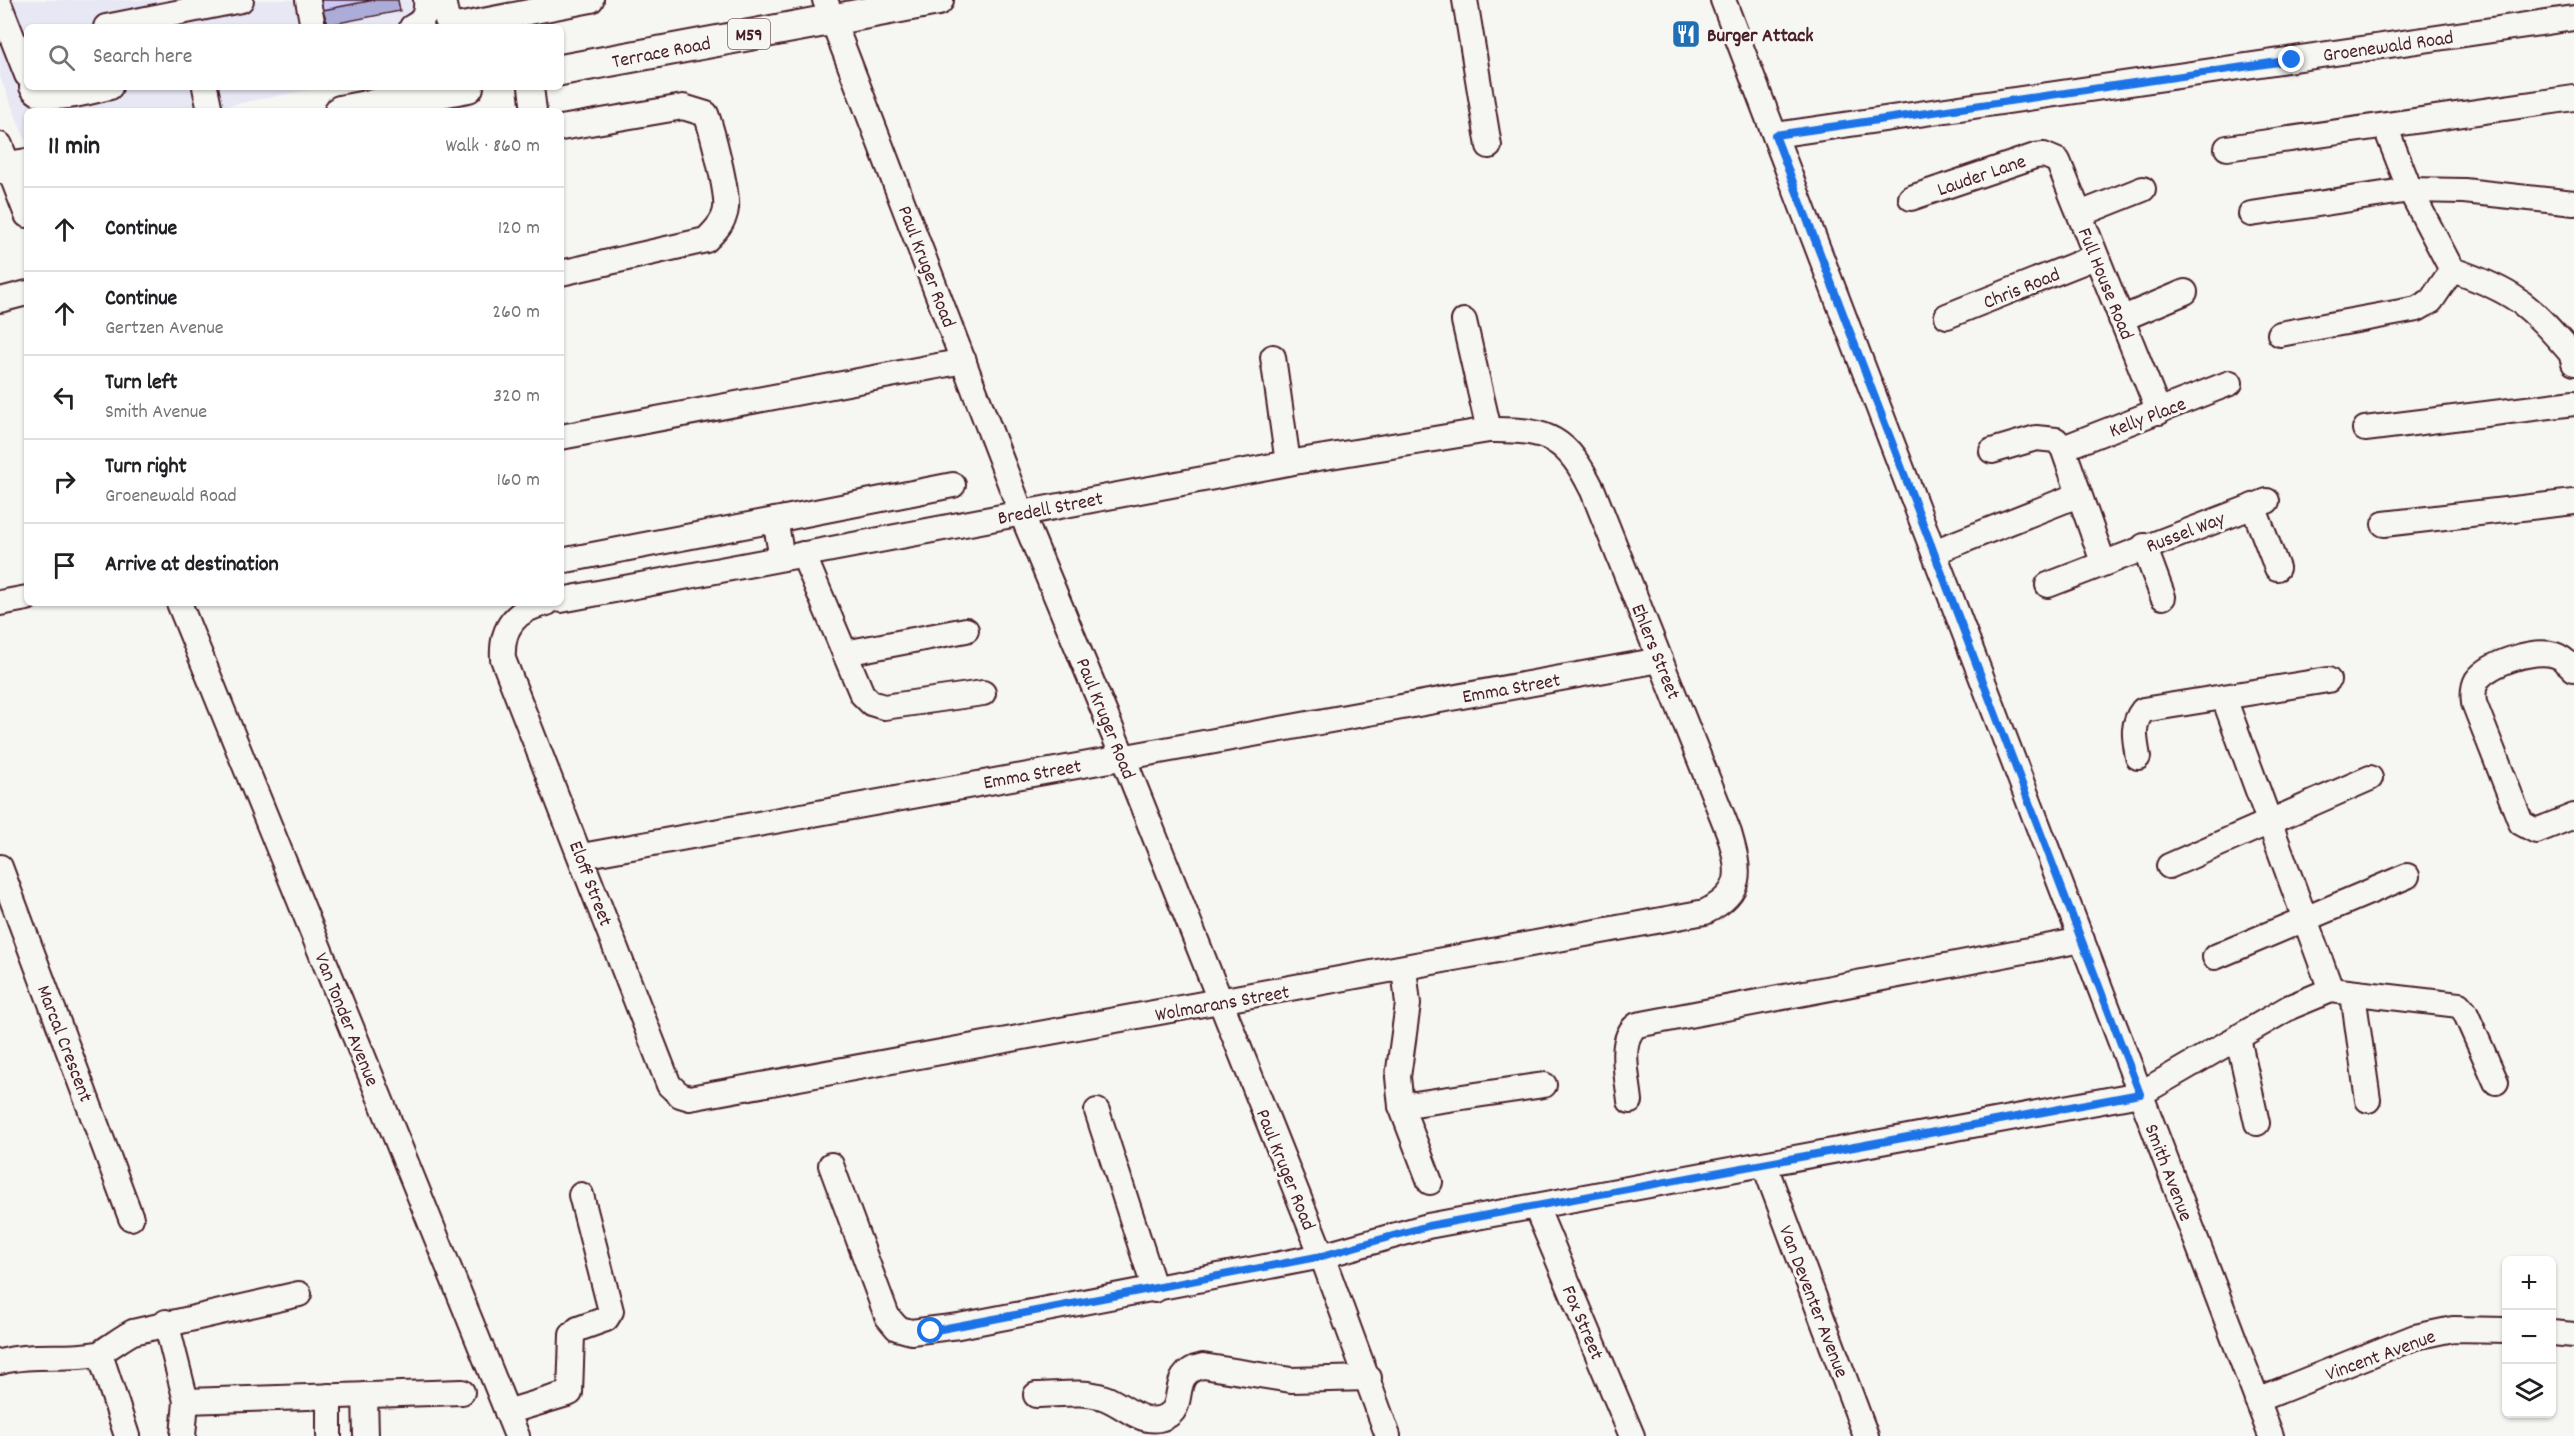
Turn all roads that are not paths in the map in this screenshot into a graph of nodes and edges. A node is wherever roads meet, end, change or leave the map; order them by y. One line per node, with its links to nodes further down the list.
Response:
1 (241, 0): 11 (street)
2 (308, 0): 14 (street)
3 (426, 0): 15 (street)
4 (443, 0): 16 (street)
5 (591, 0): 17 (street)
6 (938, 0): 10 (main road, Terrace Road / M59)
7 (1465, 0): 33 (street)
8 (1723, 0): 32 (street, Smith Avenue)
9 (0, 6): 18 (street)
10 (829, 9): 20 (main road, Terrace Road / M59); 56 (street, Paul Kruger Road)
11 (189, 12): 13 (street)
12 (2574, 18): 32 (street, Groenewald Road)
13 (123, 24)
14 (312, 24)
15 (419, 24)
16 (454, 24)
17 (467, 24)
18 (21, 44): 19 (street)
19 (24, 60)
20 (564, 69)
21 (35, 90): 22 (street)
22 (93, 90)
23 (206, 90): 27 (street)
24 (445, 90): 28 (main road)
25 (531, 90): 29 (street)
26 (2574, 98): 30 (street)
27 (209, 108)
28 (355, 108)
29 (534, 108)
30 (2385, 126): 34 (street); 38 (street)
31 (564, 127): 46 (street)
32 (1775, 135): 74 (street, Smith Avenue)
33 (1489, 146)
34 (2227, 148)
35 (2052, 158): 39 (street, Lauder Lane); 42 (street, Full House Road)
36 (9, 161): 41 (street)
37 (2143, 189): 42 (street)
38 (2410, 190): 40 (street); 43 (street); 45 (street)
39 (1911, 198)
40 (2574, 203)
41 (24, 206)
42 (2080, 214): 44 (street, Full House Road)
43 (2251, 214)
44 (2095, 257): 50 (street, Chris Road); 51 (street, Full House Road)
45 (2452, 270): 53 (street); 54 (street)
46 (564, 272)
47 (2185, 292): 51 (street)
48 (24, 294): 49 (street)
49 (0, 300)
50 (1947, 316)
51 (2121, 319): 59 (street, Full House Road)
52 (1464, 321): 61 (street)
53 (2280, 334)
54 (2573, 356)
55 (1273, 357): 66 (street)
56 (964, 361): 63 (street); 70 (street, Paul Kruger Road)
57 (2230, 383): 59 (street, Kelly Place)
58 (2574, 403): 60 (street)
59 (2159, 412): 64 (street, Kelly Place)
60 (2365, 429)
61 (1489, 430): 62 (street, Bredell Street); 66 (street, Bredell Street)
62 (1540, 435): 90 (street, Ehlers Street)
63 (564, 436)
64 (2063, 448): 65 (street); 68 (street)
65 (1992, 451)
66 (1288, 463): 70 (street, Bredell Street)
67 (953, 485): 71 (street)
68 (2078, 495): 74 (street); 78 (street)
69 (2574, 502): 72 (street)
70 (1021, 512): 76 (street, Bredell Street); 95 (street, Paul Kruger Road)
71 (775, 520): 75 (street); 76 (street)
72 (2384, 524)
73 (2144, 546): 78 (street, Russel Way); 79 (street, Russel Way); 82 (street)
74 (1934, 552): 106 (street, Smith Avenue)
75 (596, 554): 77 (street); 81 (street)
76 (793, 556): 81 (street, Bredell Street); 89 (street)
77 (564, 560)
78 (2103, 562): 80 (street, Russel Way)
79 (2277, 568)
80 (2048, 585)
81 (607, 591): 84 (street, Bredell Street)
82 (2163, 597)
83 (24, 599): 85 (street)
84 (564, 599)
85 (0, 603)
86 (180, 606): 143 (street, Van Tonder Avenue)
87 (537, 606): 100 (street, Eloff Street)
88 (966, 630): 89 (street)
89 (845, 653): 93 (street)
90 (1660, 660): 95 (street, Emma Street); 104 (street, Ehlers Street)
91 (2574, 669): 98 (street)
92 (2328, 680): 94 (street)
93 (983, 693)
94 (2224, 698): 96 (street); 99 (street)
95 (1123, 757): 100 (street, Emma Street); 110 (street, Paul Kruger Road)
96 (2138, 757)
97 (2370, 778): 99 (street)
98 (2574, 816)
99 (2270, 824): 101 (street); 105 (street)
100 (582, 856): 115 (street, Eloff Street)
101 (2169, 866)
102 (0, 867): 126 (street, Marcal Crescent)
103 (2407, 876): 105 (street)
104 (1735, 890): 108 (street, Wolmarans Street)
105 (2307, 919): 107 (street); 109 (street)
106 (2082, 940): 114 (street, Smith Avenue); 117 (street)
107 (2215, 957)
108 (1404, 968): 110 (street, Wolmarans Street); 118 (street)
109 (2342, 992): 111 (street); 112 (street); 116 (street)
110 (1219, 1002): 115 (street, Wolmarans Street); 127 (street, Paul Kruger Road)
111 (2238, 1038): 114 (street); 120 (street)
112 (2496, 1082)
113 (1544, 1085): 118 (street)
114 (2140, 1094): 122 (street); 141 (street, Smith Avenue)
115 (701, 1096)
116 (2368, 1100)
117 (1630, 1101)
118 (1401, 1106): 123 (street)
119 (1097, 1111): 128 (street)
120 (2257, 1123)
121 (831, 1165): 128 (street)
122 (1765, 1166): 125 (street); 151 (street, Van Deventer Avenue)
123 (1430, 1182)
124 (580, 1195): 143 (street)
125 (1536, 1207): 127 (street); 150 (street, Fox Street)
126 (131, 1218)
127 (1322, 1256): 128 (street); 136 (street, Paul Kruger Road)
128 (1155, 1290)
129 (299, 1294): 130 (street)
130 (166, 1322): 134 (street); 142 (street)
131 (2502, 1330): 141 (street, Vincent Avenue)
132 (2556, 1333): 133 (street)
133 (2574, 1335)
134 (100, 1354): 135 (street); 144 (street)
135 (0, 1362)
136 (1369, 1378): 139 (street); 149 (street, Paul Kruger Road)
137 (462, 1392): 138 (street)
138 (365, 1395): 140 (street); 147 (street)
139 (1036, 1395)
140 (329, 1396): 142 (street); 146 (street)
141 (2257, 1400): 152 (street, Smith Avenue)
142 (186, 1401): 145 (street)
143 (507, 1412): 148 (street, Van Tonder Avenue)
144 (127, 1436)
145 (183, 1436)
146 (329, 1436)
147 (366, 1436)
148 (517, 1436)
149 (1388, 1436)
150 (1632, 1436)
151 (1866, 1436)
152 (2271, 1436)

